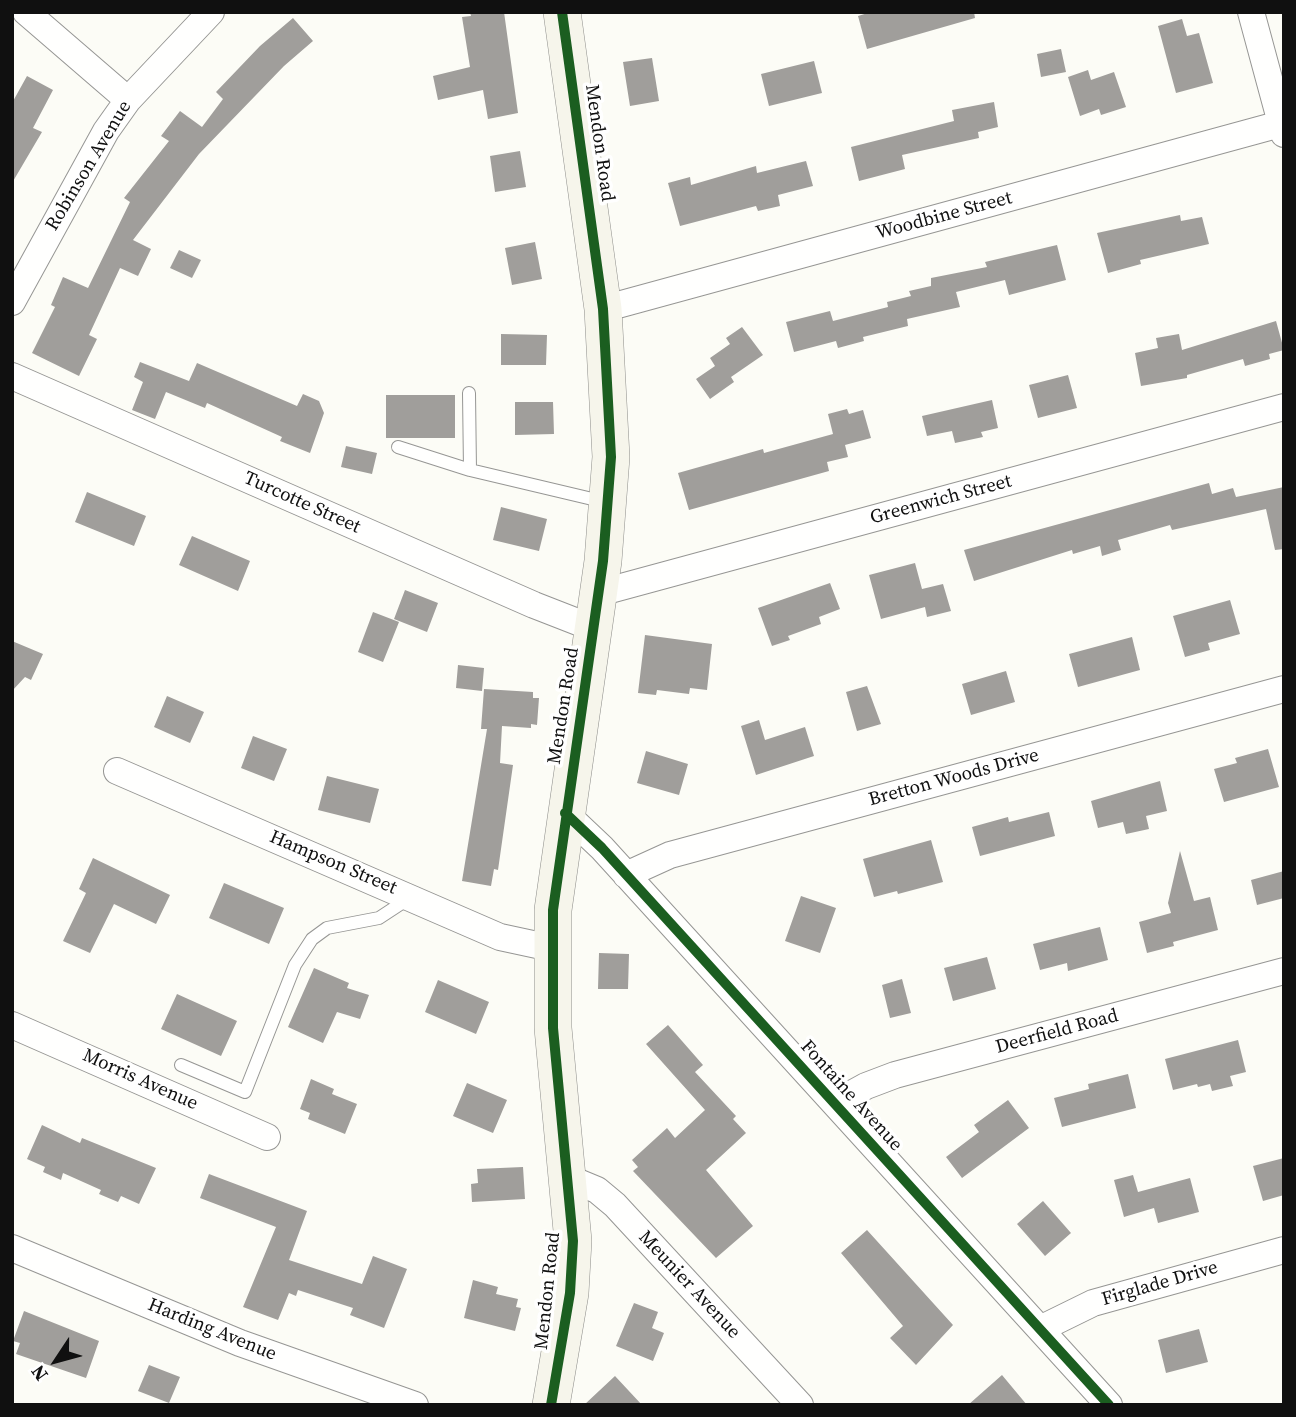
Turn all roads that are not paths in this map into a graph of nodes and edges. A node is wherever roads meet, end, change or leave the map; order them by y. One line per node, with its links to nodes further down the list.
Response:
1 (26, 12): 5 (street)
2 (211, 12): 5 (street, Robinson Avenue)
3 (562, 12): 8 (street, Mendon Road)
4 (1251, 12): 6 (street)
5 (128, 100): 7 (street, Robinson Avenue)
6 (1283, 127): 8 (street, Woodbine Street)
7 (12, 302)
8 (603, 309): 14 (street, Mendon Road)
9 (12, 376): 15 (street, Turcotte Street)
10 (469, 393): 13 (lane)
11 (1284, 407): 15 (street, Greenwich Street)
12 (398, 447): 13 (lane)
13 (470, 470): 14 (lane)
14 (609, 503): 15 (street, Mendon Road)
15 (596, 611): 18 (street, Mendon Road)
16 (1284, 689): 19 (street, Bretton Woods Drive)
17 (117, 771): 20 (street, Hampson Street)
18 (565, 813): 19 (street, Fontaine Avenue); 21 (street, Mendon Road)
19 (626, 875): 25 (street, Fontaine Avenue)
20 (412, 896): 21 (street, Hampson Street); 24 (lane)
21 (551, 948): 27 (street, Mendon Road)
22 (1284, 971): 25 (street, Deerfield Road)
23 (12, 1025): 26 (street, Morris Avenue)
24 (181, 1065)
25 (835, 1103): 30 (street, Fontaine Avenue)
26 (267, 1137)
27 (568, 1178): 32 (street, Mendon Road); 33 (street, Meunier Avenue)
28 (12, 1248): 31 (street, Harding Avenue)
29 (1284, 1250): 30 (street, Firglade Drive)
30 (1040, 1329): 34 (street, Fontaine Avenue)
31 (415, 1405)
32 (551, 1405)
33 (800, 1405)
34 (1109, 1405)

